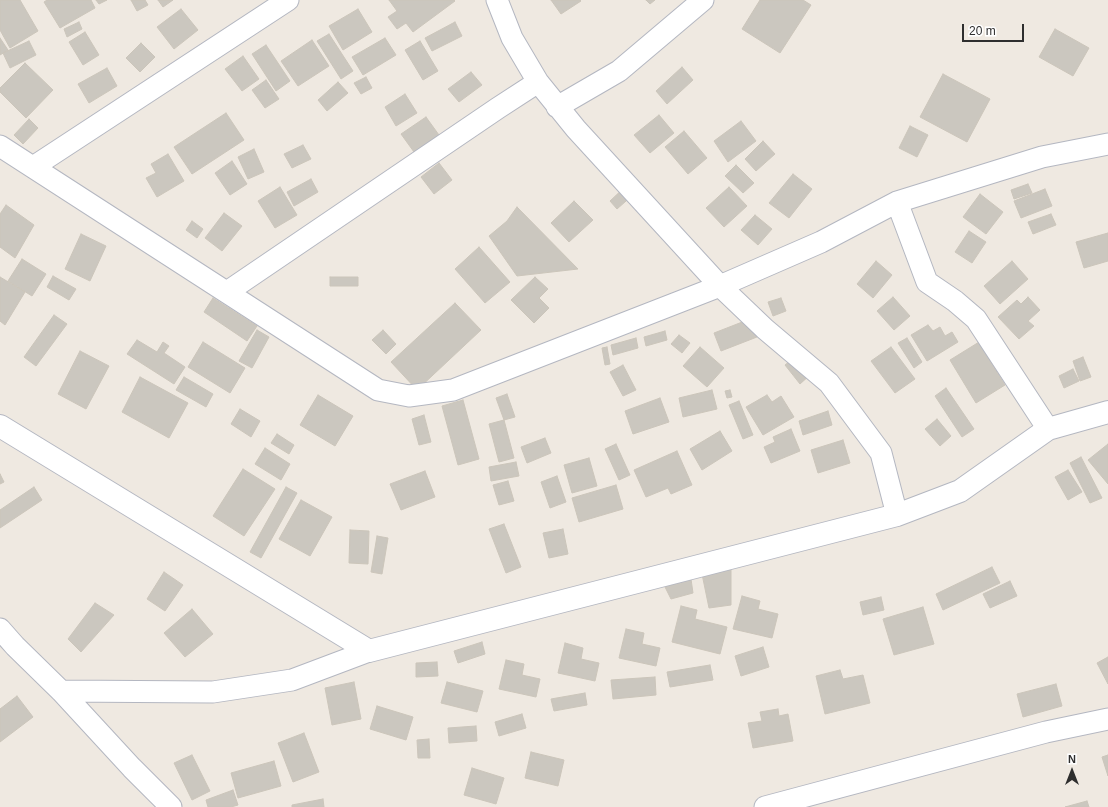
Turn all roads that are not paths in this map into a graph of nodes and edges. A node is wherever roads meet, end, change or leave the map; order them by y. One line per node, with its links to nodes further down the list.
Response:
1 (288, 0): 8 (street)
2 (497, 0): 4 (street)
3 (703, 0): 5 (street)
4 (538, 82): 5 (street); 11 (street)
5 (557, 107): 10 (street)
6 (1108, 144): 9 (street)
7 (0, 146): 8 (street)
8 (33, 167): 11 (street)
9 (897, 202): 10 (street); 14 (street)
10 (720, 286): 11 (street); 15 (street)
11 (227, 292)
12 (1108, 412): 14 (street)
13 (0, 426): 17 (street)
14 (1048, 428): 15 (street)
15 (897, 515): 17 (street)
16 (0, 629): 18 (street)
17 (369, 651): 18 (street)
18 (61, 691): 20 (street)
19 (1108, 719): 21 (street)
20 (162, 804)
21 (765, 807)

